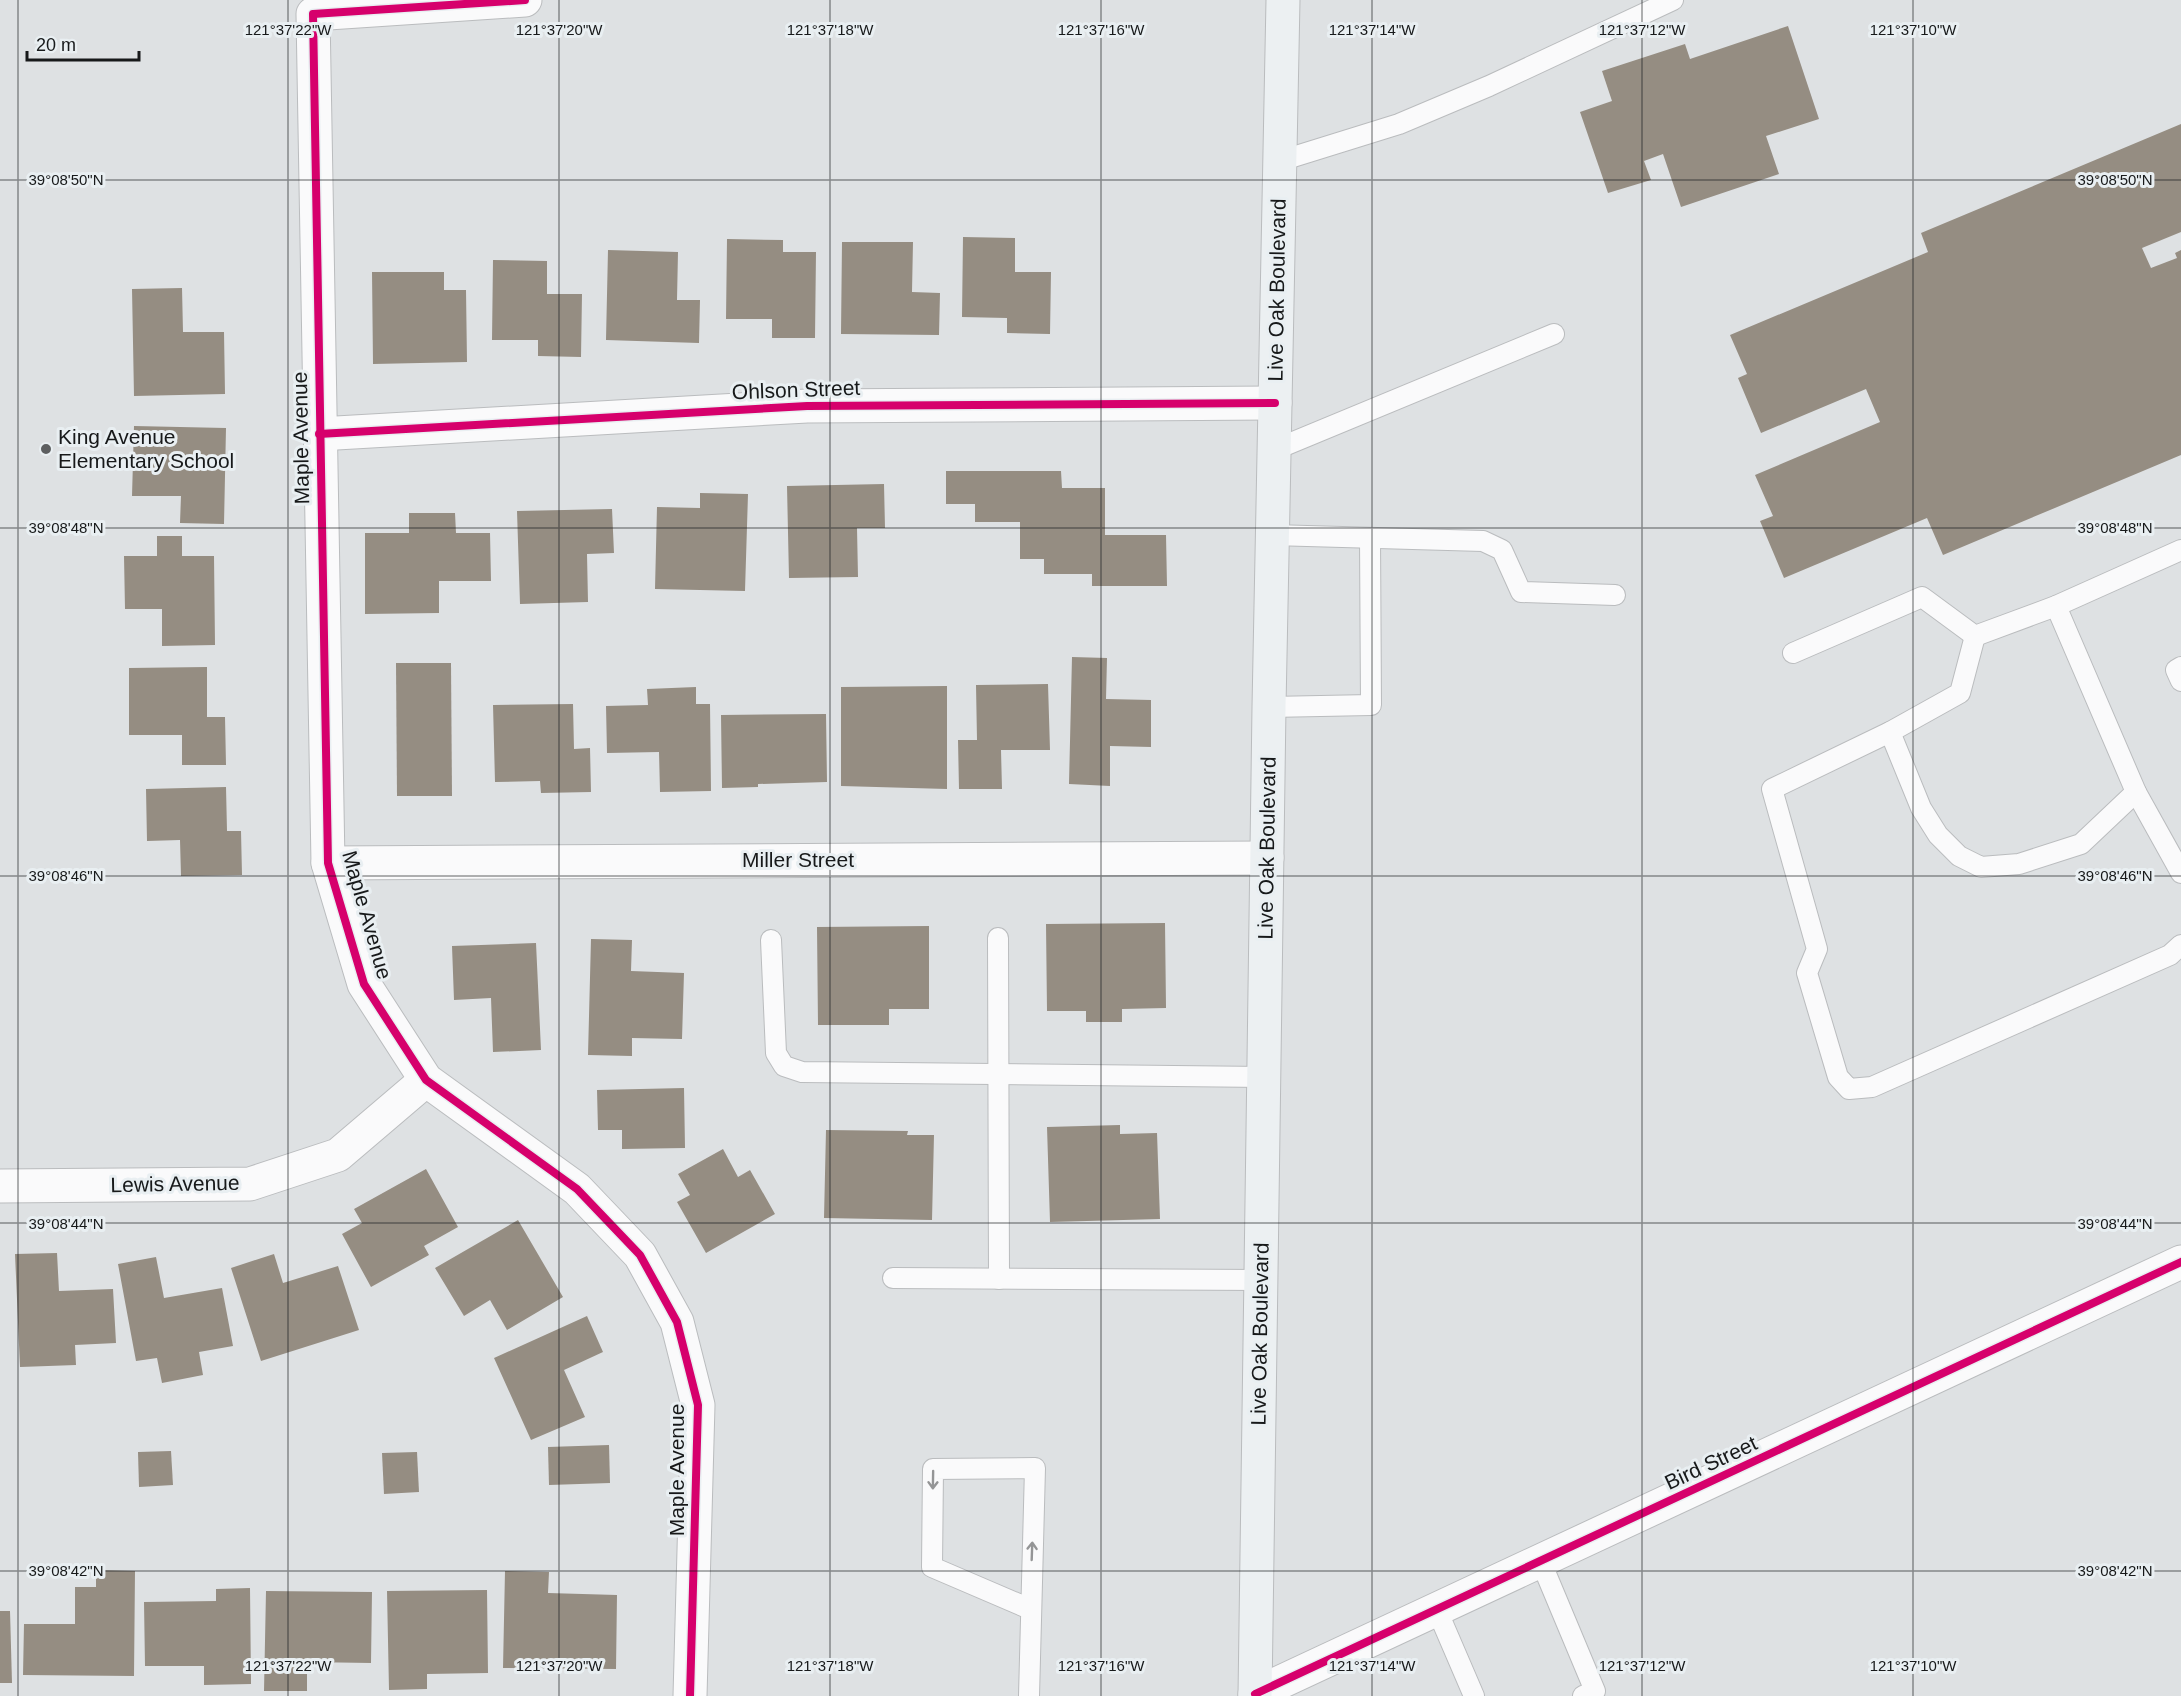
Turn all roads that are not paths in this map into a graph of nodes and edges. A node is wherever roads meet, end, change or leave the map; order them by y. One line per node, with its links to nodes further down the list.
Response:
1 (525, 0): 7 (street, Maple Avenue)
2 (1283, 0): 4 (main road, Live Oak Boulevard)
3 (1672, 0): 4 (lane)
4 (1280, 161): 6 (main road, Live Oak Boulevard)
5 (1554, 334): 8 (lane)
6 (1275, 403): 7 (street, Ohlson Street); 8 (main road, Live Oak Boulevard)
7 (319, 434): 22 (street, Maple Avenue)
8 (1274, 450): 9 (main road, Live Oak Boulevard)
9 (1272, 535): 10 (lane); 18 (main road, Live Oak Boulevard)
10 (1370, 538): 12 (lane); 18 (lane)
11 (2181, 550): 13 (lane)
12 (1615, 595)
13 (2056, 606): 14 (lane); 20 (lane)
14 (1975, 636): 15 (lane); 19 (lane)
15 (1793, 653)
16 (2181, 668): 17 (lane)
17 (2181, 681)
18 (1269, 707): 21 (main road, Live Oak Boulevard)
19 (1890, 732): 20 (lane); 26 (lane)
20 (2136, 792): 23 (lane)
21 (1267, 858): 22 (street, Miller Street); 28 (main road, Live Oak Boulevard)
22 (328, 863): 29 (street, Maple Avenue)
23 (2181, 873)
24 (998, 938): 27 (lane)
25 (771, 940): 27 (lane)
26 (2181, 945)
27 (999, 1074): 28 (lane); 33 (lane)
28 (1264, 1077): 34 (main road, Live Oak Boulevard)
29 (426, 1080): 30 (street, Lewis Avenue); 39 (street, Maple Avenue)
30 (0, 1186)
31 (2181, 1262): 35 (street, Bird Street)
32 (893, 1278): 33 (lane)
33 (999, 1279): 34 (lane)
34 (1261, 1280): 38 (main road, Live Oak Boulevard)
35 (1541, 1562): 37 (street, Bird Street); 42 (lane)
36 (1030, 1609): 36 (lane, one-way to 36); 40 (lane)
37 (1437, 1610): 38 (street, Bird Street); 41 (lane)
38 (1255, 1695)
39 (690, 1696)
40 (1029, 1696)
41 (1474, 1696)
42 (1583, 1696)

